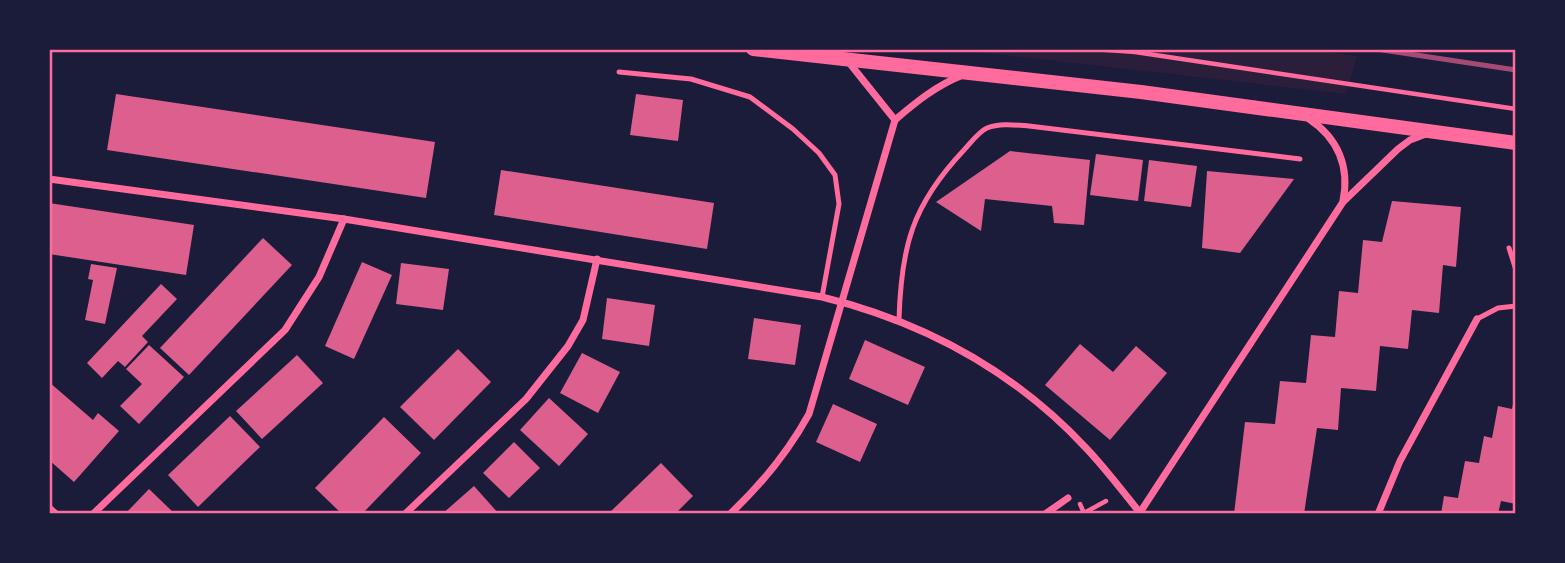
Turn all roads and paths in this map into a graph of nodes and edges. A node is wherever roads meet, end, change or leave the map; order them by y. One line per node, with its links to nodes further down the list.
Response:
1 (753, 49): 3 (main road)
2 (1093, 49): 6 (path)
3 (846, 60): 5 (main road); 8 (street)
4 (620, 72): 18 (lane)
5 (969, 73): 7 (main road); 8 (street)
6 (1516, 109)
7 (1296, 111): 9 (main road); 13 (street)
8 (895, 120): 19 (street)
9 (1437, 131): 10 (main road); 13 (street)
10 (1516, 143)
11 (1300, 159): 22 (lane)
12 (49, 179): 14 (street)
13 (1343, 202): 31 (street)
14 (344, 219): 16 (street); 27 (street)
15 (1509, 248): 17 (lane)
16 (597, 259): 18 (street); 28 (street)
17 (1516, 270)
18 (822, 297): 19 (street)
19 (842, 302): 22 (street); 29 (street)
20 (1516, 306): 21 (lane)
21 (1477, 319): 32 (street)
22 (899, 320): 31 (street)
23 (1068, 498): 24 (path); 30 (street)
24 (1106, 501)
25 (49, 508): 26 (street)
26 (56, 514)
27 (93, 514)
28 (405, 514)
29 (730, 514)
30 (1045, 514)
31 (1140, 514)
32 (1378, 514)

